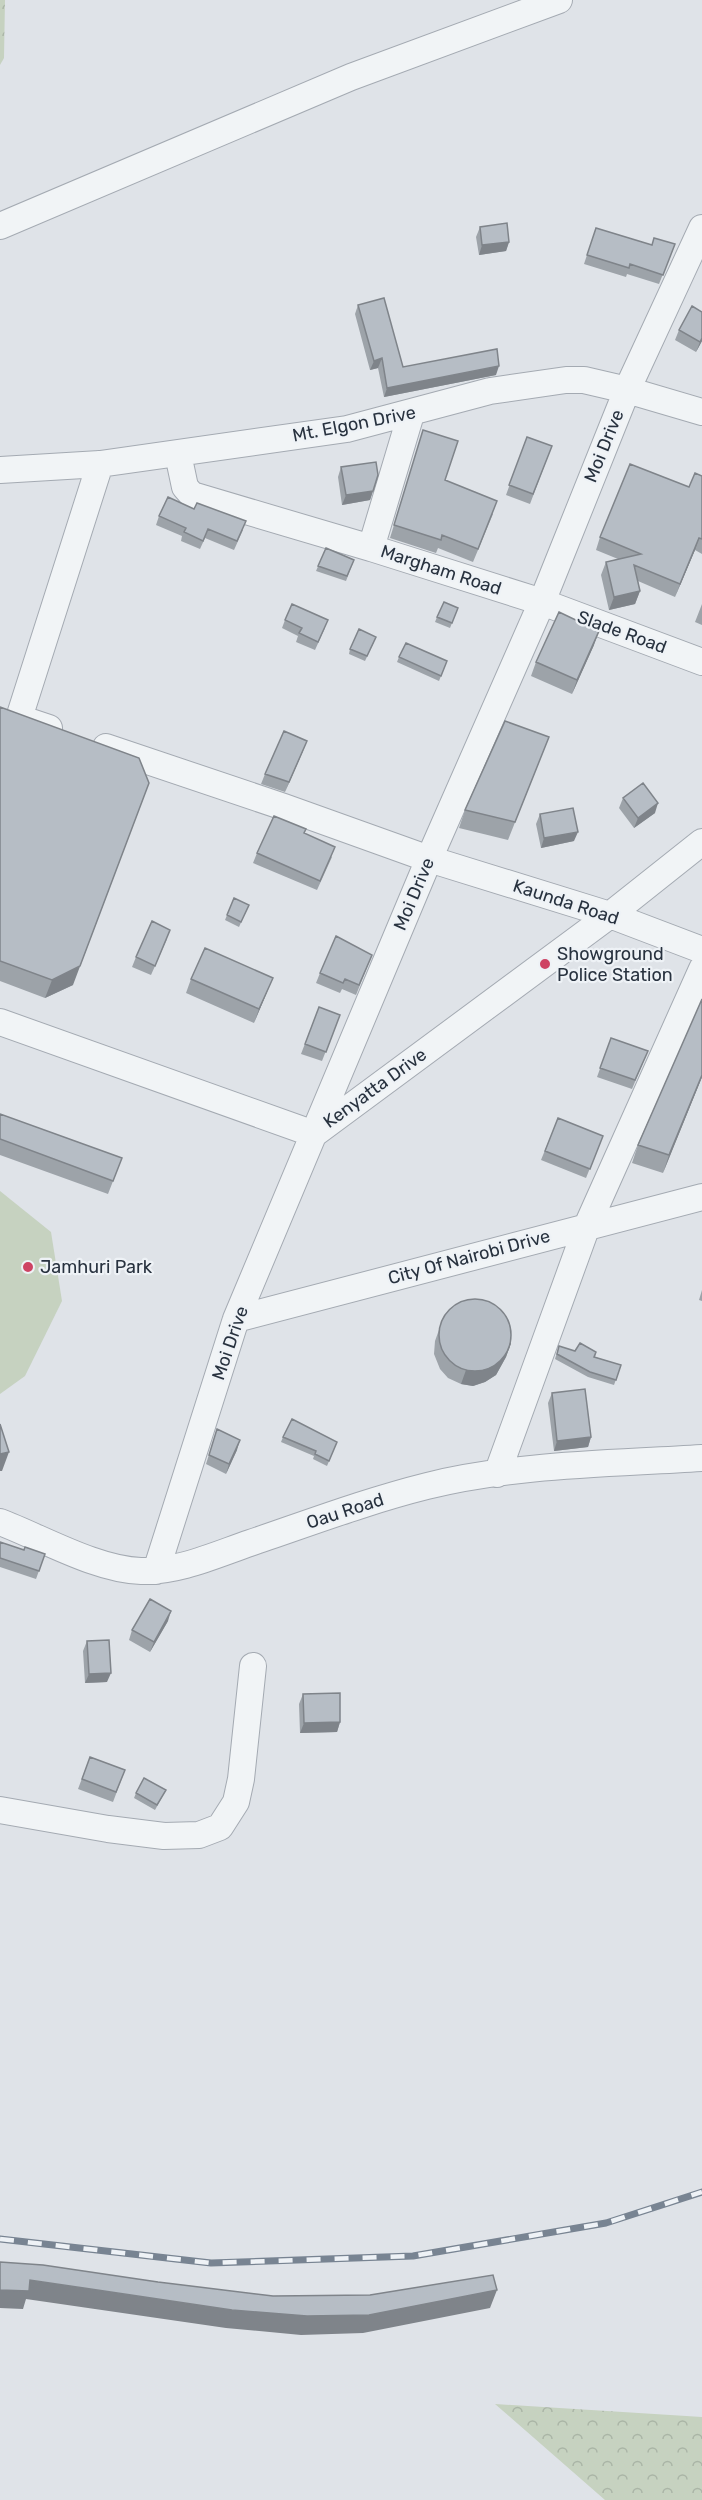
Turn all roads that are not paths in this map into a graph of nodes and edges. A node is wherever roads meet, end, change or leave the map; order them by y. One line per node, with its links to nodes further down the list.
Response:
1 (558, 0): 2 (street)
2 (0, 226)
3 (702, 228): 4 (street, Moi Drive)
4 (627, 390): 5 (street, Mt. Elgon Drive); 6 (street, Mt. Elgon Drive); 11 (street, Moi Drive)
5 (702, 412)
6 (411, 414): 7 (street, Mt. Elgon Drive); 10 (street, Margham Road)
7 (178, 454): 8 (street, Mt. Elgon Drive); 10 (street)
8 (100, 464): 9 (street, Mt. Elgon Drive); 14 (street, Kaunda Road)
9 (0, 470)
10 (371, 548): 11 (street, Margham Road)
11 (542, 602): 12 (street, Slade Road); 14 (street, Moi Drive)
12 (702, 662)
13 (702, 842): 15 (street, Kenyatta Drive)
14 (429, 859): 15 (street, Kaunda Road); 19 (street, Moi Drive)
15 (610, 915): 16 (street, Kaunda Road); 19 (street, Kenyatta Drive)
16 (702, 950)
17 (702, 969): 21 (street)
18 (0, 1022): 19 (street, Kenyatta Drive)
19 (314, 1134): 22 (street, Moi Drive)
20 (702, 1197): 21 (street, City Of Nairobi Drive)
21 (587, 1226): 22 (street, City Of Nairobi Drive); 24 (street)
22 (236, 1319): 26 (street, Moi Drive)
23 (700, 1454): 24 (street, Oau Road)
24 (497, 1474): 26 (street, Oau Road)
25 (0, 1522): 26 (street, Oau Road)
26 (156, 1571)
27 (253, 1666): 28 (street)
28 (0, 1810)

